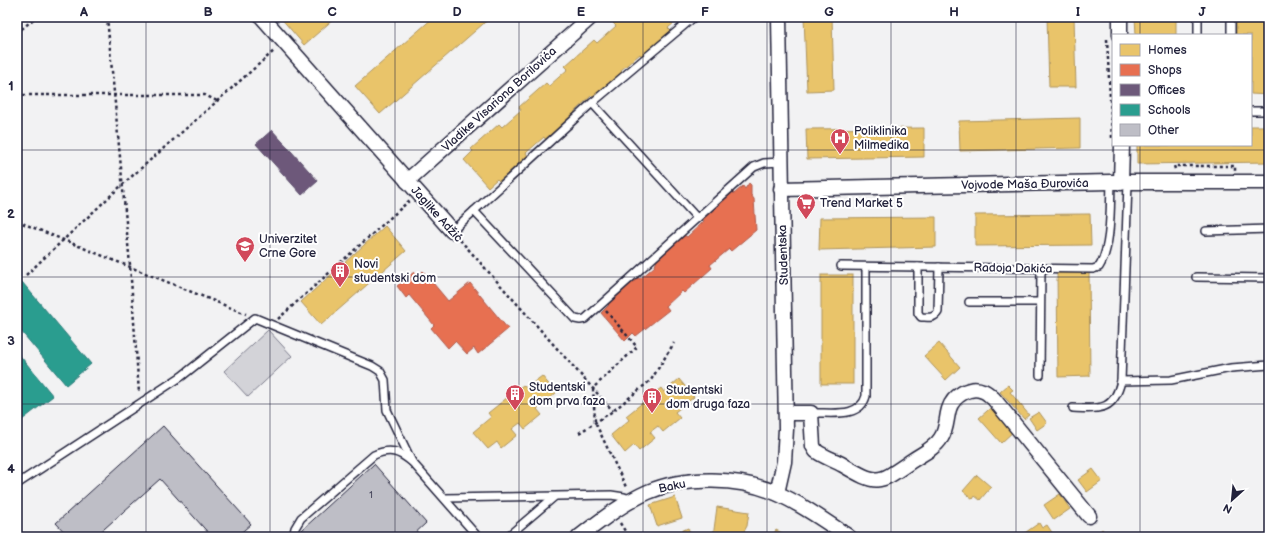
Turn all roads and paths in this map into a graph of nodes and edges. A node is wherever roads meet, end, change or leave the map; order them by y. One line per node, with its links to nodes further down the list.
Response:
1 (36, 17): 10 (path)
2 (107, 17): 16 (path)
3 (262, 17): 14 (street, Jaglike Adžić)
4 (591, 17): 27 (street, Vladike Visariona Borilovića)
5 (694, 17): 18 (lane)
6 (779, 17): 22 (street, Studentska)
7 (1120, 17): 11 (street)
8 (1198, 17): 12 (lane)
9 (1231, 17): 13 (lane)
10 (17, 33)
11 (1114, 34)
12 (1198, 34)
13 (1231, 34)
14 (284, 42): 17 (path); 27 (street, Jaglike Adžić)
15 (17, 96): 16 (path)
16 (115, 96): 17 (path); 30 (path)
17 (217, 101): 30 (path)
18 (592, 103): 33 (lane); 34 (lane)
19 (1252, 111): 20 (lane)
20 (1269, 111)
21 (1117, 146): 29 (street, Radoja Dakića)
22 (781, 162): 31 (street, Studentska); 34 (lane)
23 (1200, 164): 24 (path); 25 (path); 26 (path)
24 (1174, 166)
25 (1235, 166)
26 (1200, 172)
27 (407, 181): 32 (street, Jaglike Adžić)
28 (1269, 182): 29 (street, Vojvode Maša Đurovića)
29 (1120, 183): 31 (street, Vojvode Maša Đurovića); 45 (lane, Radoja Dakića); 57 (lane)
30 (122, 185): 39 (path); 40 (path)
31 (781, 189): 62 (street, Studentska)
32 (417, 193): 37 (street, Jaglike Adžić); 53 (path)
33 (474, 210): 37 (lane); 51 (lane)
34 (697, 218): 51 (lane)
35 (17, 220): 39 (path)
36 (1269, 229): 38 (lane)
37 (452, 231): 58 (path, Jaglike Adžić)
38 (1206, 231)
39 (64, 239): 40 (path); 46 (path)
40 (130, 265): 52 (path); 59 (path)
41 (841, 266): 42 (lane, Radoja Dakića)
42 (866, 267): 43 (lane, Radoja Dakića); 63 (lane)
43 (918, 267): 44 (lane, Radoja Dakića); 44 (lane)
44 (939, 267): 45 (lane, Radoja Dakića)
45 (1041, 268): 50 (lane)
46 (26, 275)
47 (1196, 277): 48 (lane)
48 (1269, 278)
49 (969, 302): 50 (lane)
50 (1040, 302): 56 (lane)
51 (601, 305): 58 (path)
52 (255, 318): 53 (lane); 59 (lane)
53 (272, 324): 66 (lane)
54 (674, 343): 61 (path)
55 (1269, 365): 57 (lane)
56 (1040, 375)
57 (1121, 381): 60 (lane)
58 (593, 388): 61 (path, Jaglike Adžić); 64 (path)
59 (140, 403): 67 (lane)
60 (1073, 408)
61 (613, 411): 64 (path)
62 (786, 413): 63 (street); 69 (street, Studentska)
63 (811, 413): 73 (street)
64 (595, 422): 65 (path); 68 (path)
65 (579, 432)
66 (412, 462): 71 (lane); 76 (lane)
67 (17, 484)
68 (626, 487)
69 (777, 493): 72 (street, Baku); 80 (street, Baku)
70 (554, 497): 71 (lane); 72 (lane); 78 (lane)
71 (445, 498): 77 (lane)
72 (632, 500): 79 (street, Baku)
73 (1089, 516)
74 (618, 520): 75 (path)
75 (625, 531)
76 (294, 537)
77 (478, 537)
78 (507, 537)
79 (579, 537)
80 (850, 537)

